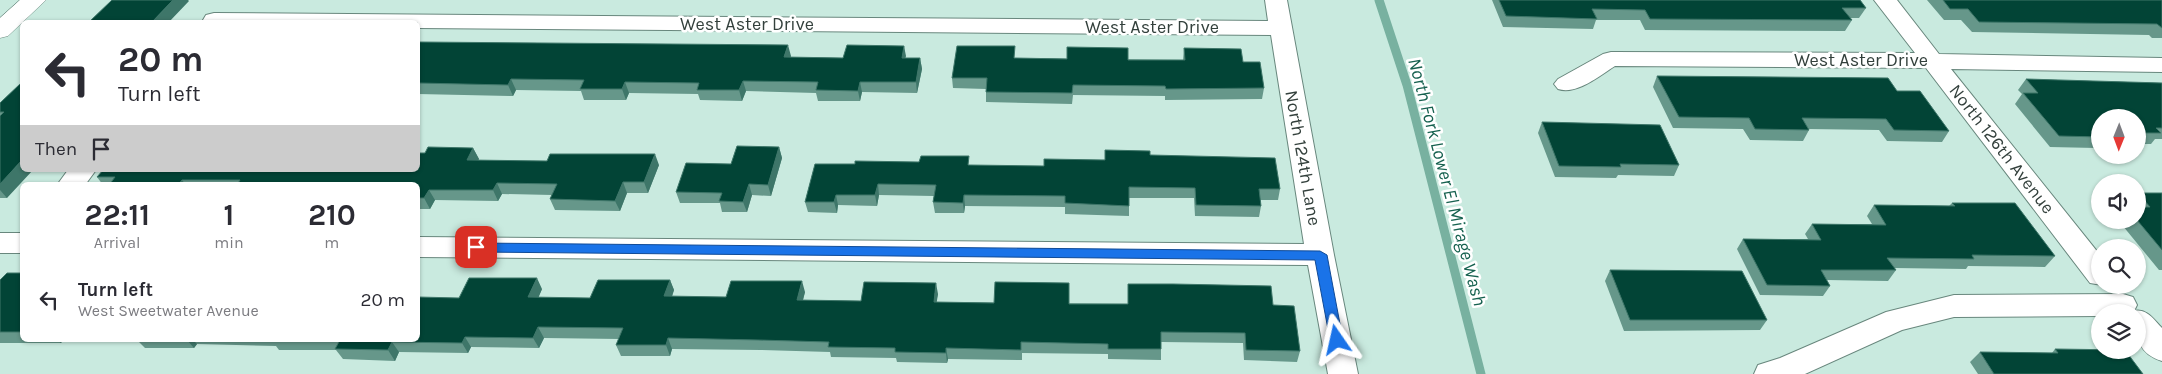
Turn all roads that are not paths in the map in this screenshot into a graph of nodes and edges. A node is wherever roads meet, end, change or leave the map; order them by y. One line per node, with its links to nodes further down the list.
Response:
1 (34, 0): 8 (main road)
2 (231, 0): 5 (street)
3 (1276, 0): 7 (street, North 124th Lane)
4 (1885, 0): 9 (street, North 126th Avenue)
5 (214, 20)
6 (420, 22): 7 (street, West Aster Drive)
7 (1280, 28): 15 (street, North 124th Lane)
8 (0, 31)
9 (1933, 60): 10 (street, West Aster Drive); 11 (street, West Aster Drive); 16 (street, North 126th Avenue)
10 (2162, 65)
11 (1566, 84)
12 (81, 172): 13 (street)
13 (73, 182)
14 (420, 247): 15 (street)
15 (1320, 255): 20 (street, North 124th Lane)
16 (2091, 263)
17 (2091, 306): 21 (street)
18 (2146, 330): 19 (street)
19 (2162, 349)
20 (1343, 374)
21 (1769, 374)

